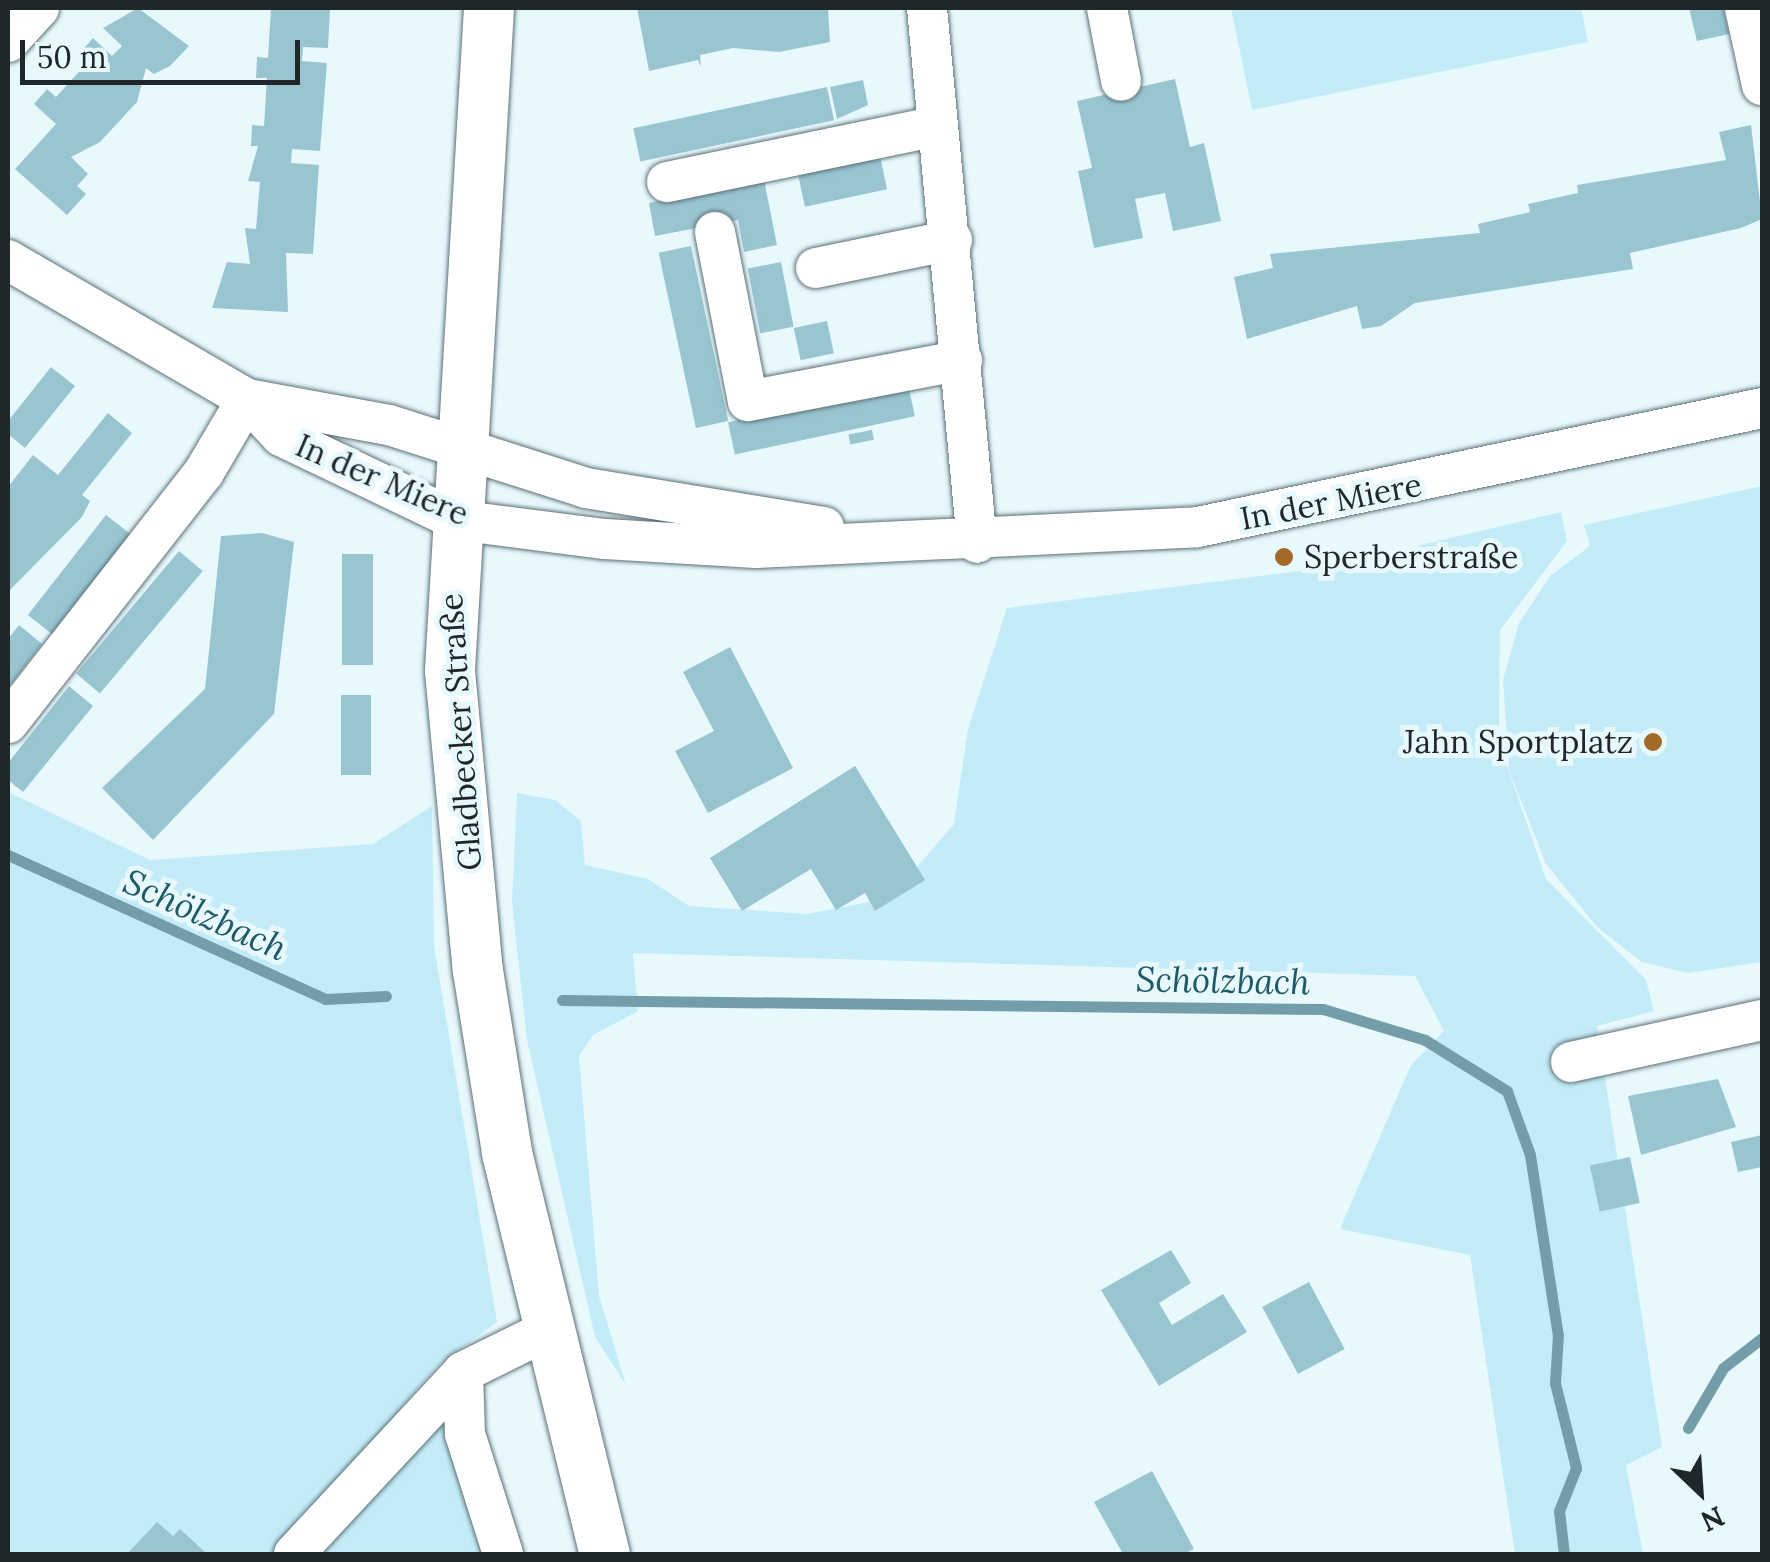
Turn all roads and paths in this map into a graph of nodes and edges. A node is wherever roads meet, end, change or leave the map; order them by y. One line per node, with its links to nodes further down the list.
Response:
1 (39, 8): 6 (street)
2 (489, 8): 18 (main road, Gladbecker Straße)
3 (1106, 8): 7 (street)
4 (1744, 8): 8 (street)
5 (934, 9): 9 (street)
6 (8, 42)
7 (1120, 81)
8 (1762, 85)
9 (937, 126): 10 (street); 12 (street)
10 (667, 182)
11 (715, 232): 15 (street)
12 (952, 240): 14 (street); 15 (street)
13 (8, 260): 16 (street, In der Miere)
14 (816, 268)
15 (962, 360): 21 (street)
16 (247, 399): 18 (street, In der Miere); 19 (street, In der Miere); 22 (street)
17 (1762, 408): 21 (street, In der Miere)
18 (463, 446): 19 (main road, Gladbecker Straße); 20 (street, In der Miere)
19 (456, 520): 20 (street, In der Miere); 25 (main road, Gladbecker Straße)
20 (892, 539): 21 (street, In der Miere)
21 (977, 543)
22 (8, 723)
23 (1762, 1020): 24 (street)
24 (1571, 1062)
25 (544, 1332): 26 (street); 29 (main road, Gladbecker Straße)
26 (464, 1372): 27 (street); 28 (street)
27 (294, 1554)
28 (503, 1554)
29 (605, 1554)

